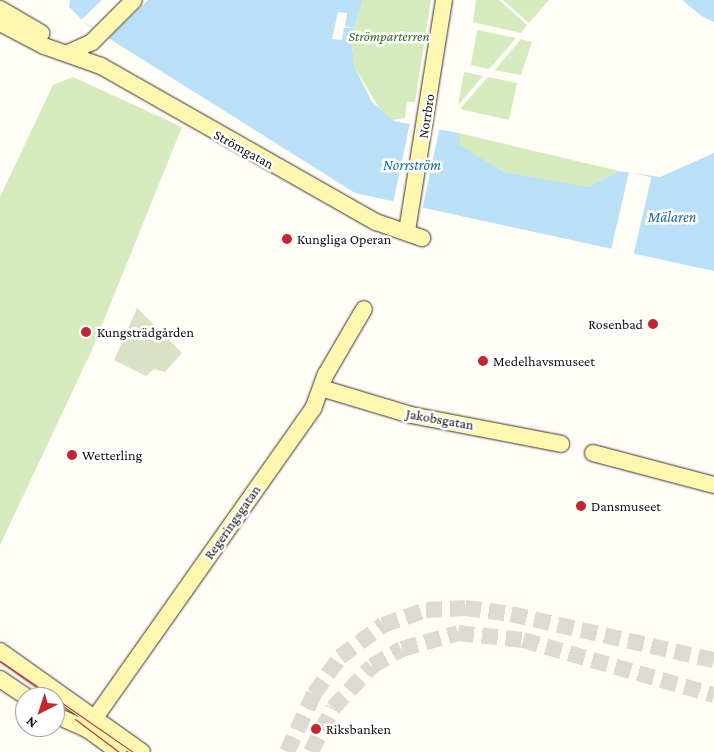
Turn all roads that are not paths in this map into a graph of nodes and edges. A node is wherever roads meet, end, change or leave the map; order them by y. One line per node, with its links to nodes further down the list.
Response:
1 (122, 0): 6 (street)
2 (134, 0): 6 (street)
3 (444, 0): 8 (street, Norrbro)
4 (0, 9): 7 (street)
5 (0, 23): 7 (street)
6 (96, 31): 7 (street)
7 (70, 52): 8 (street, Strömgatan)
8 (415, 234)
9 (364, 309): 10 (street, Regeringsgatan)
10 (321, 388): 11 (street, Jakobsgatan); 18 (street, Regeringsgatan)
11 (561, 444)
12 (593, 453): 13 (street)
13 (714, 485)
14 (0, 651): 18 (street)
15 (0, 679): 16 (street)
16 (15, 689)
17 (65, 718): 18 (street)
18 (91, 724): 19 (street); 20 (street)
19 (119, 752)
20 (142, 752)

